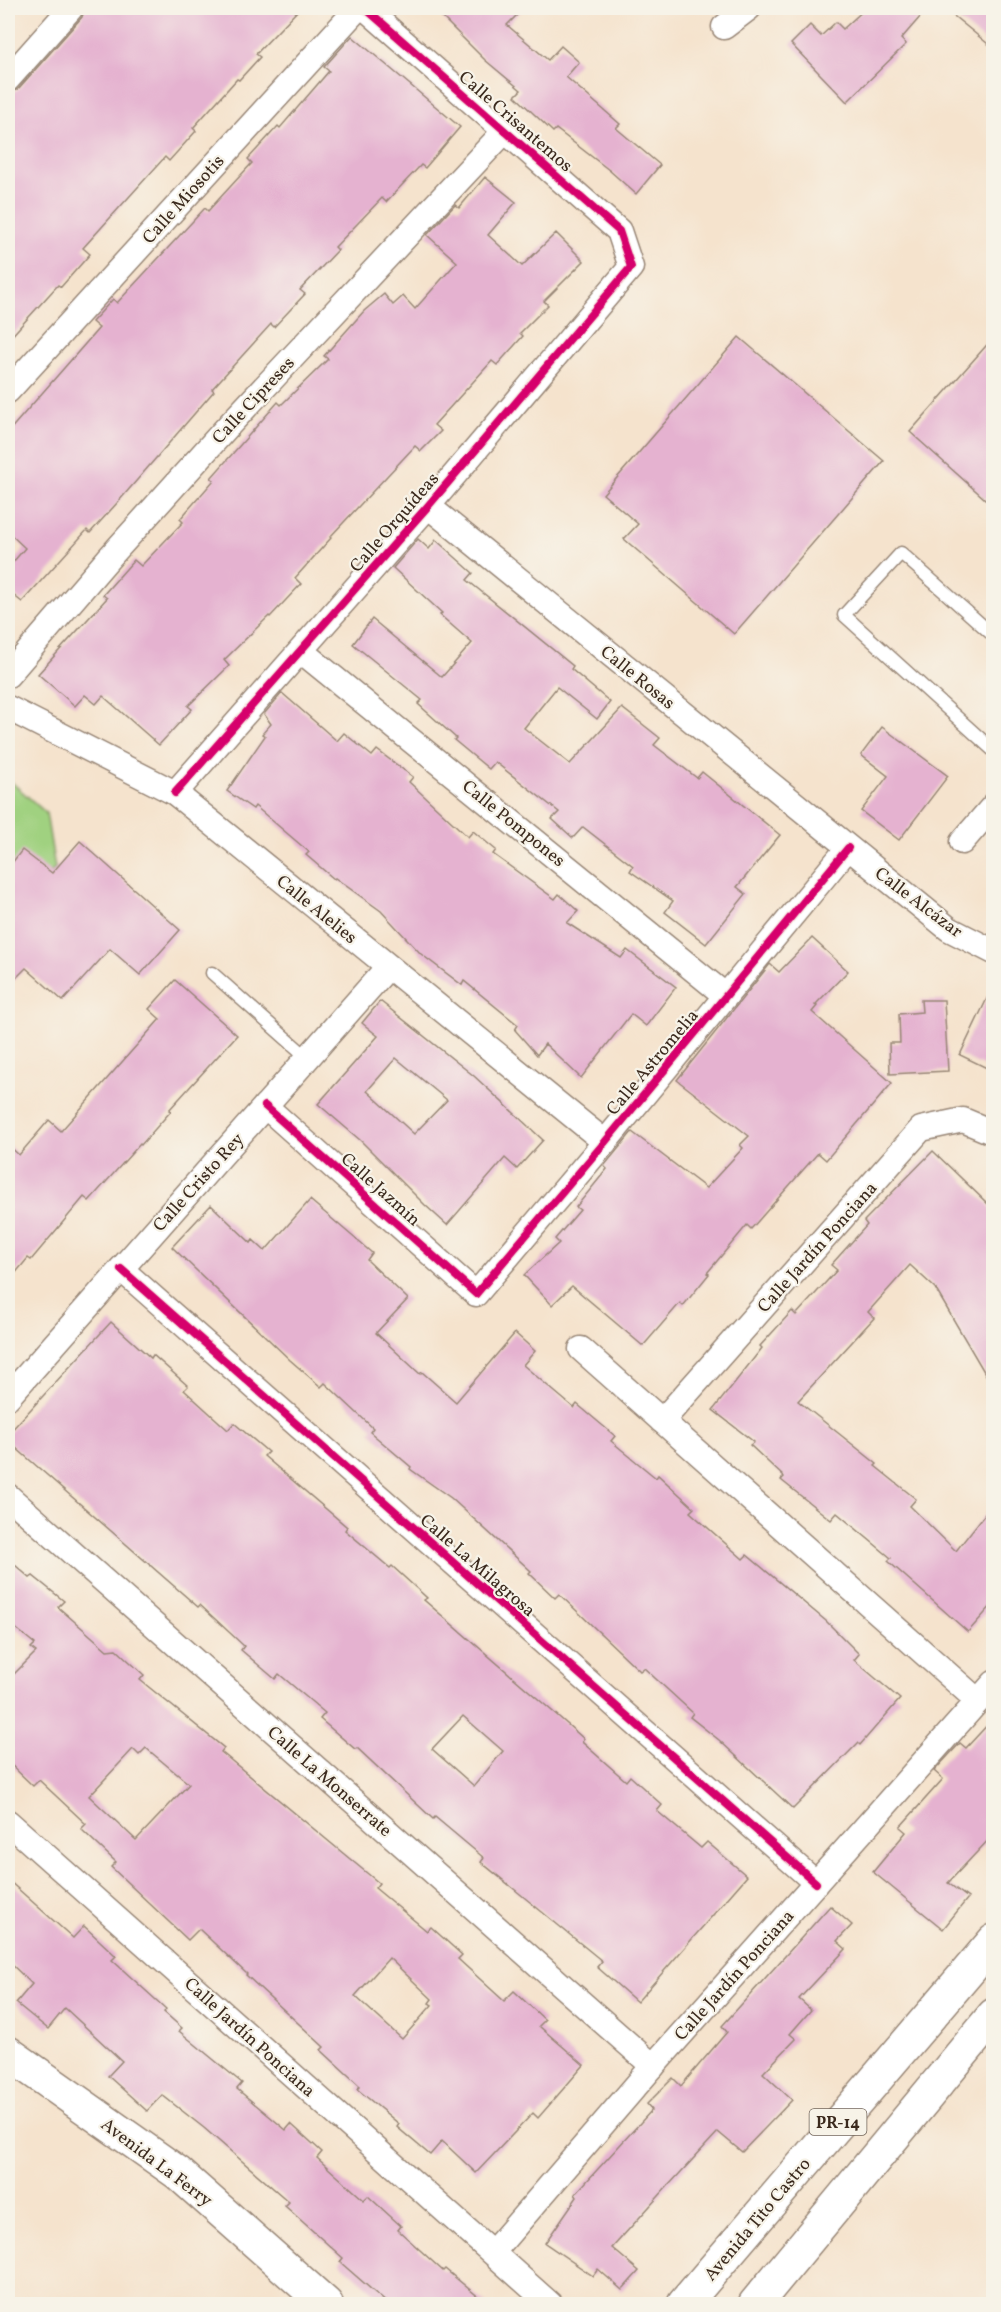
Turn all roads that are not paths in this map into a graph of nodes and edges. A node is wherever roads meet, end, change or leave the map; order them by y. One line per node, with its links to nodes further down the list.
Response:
1 (71, 8): 6 (street)
2 (358, 8): 9 (street, Calle Miosotis)
3 (365, 8): 7 (street, Calle Crisantemos)
4 (749, 8): 5 (street)
5 (724, 27)
6 (8, 80)
7 (504, 132): 8 (street, Calle Crisantemos); 13 (street, Calle Cipreses)
8 (631, 267): 10 (street, Calle Orquídeas)
9 (8, 391)
10 (428, 506): 12 (street, Calle Orquídeas); 19 (street, Calle Rosas)
11 (993, 636): 15 (lane)
12 (301, 651): 16 (street, Calle Orquídeas); 23 (street, Calle Pompones)
13 (8, 675)
14 (8, 708): 16 (street, Calle Alelies)
15 (993, 751)
16 (176, 794): 21 (street, Calle Alelies)
17 (993, 805): 18 (street)
18 (962, 842)
19 (848, 848): 20 (street, Calle Alcázar); 23 (street, Calle Astromelia)
20 (993, 952)
21 (388, 967): 24 (street, Calle Cristo Rey); 27 (street, Calle Alelies)
22 (212, 973): 24 (lane)
23 (726, 996): 27 (street, Calle Astromelia)
24 (308, 1058): 25 (street, Calle Cristo Rey)
25 (265, 1106): 28 (street, Calle Cristo Rey); 29 (street, Calle Jazmín)
26 (993, 1132): 32 (street, Calle Jardín Ponciana)
27 (606, 1142): 29 (street, Calle Astromelia)
28 (121, 1269): 31 (street, Calle Cristo Rey); 37 (street, Calle La Milagrosa)
29 (476, 1294)
30 (581, 1349): 32 (street)
31 (8, 1397)
32 (662, 1421): 35 (street)
33 (8, 1496): 41 (street, Calle La Monserrate)
34 (993, 1683): 35 (street, Calle Jardín Ponciana)
35 (978, 1701): 37 (street, Calle Jardín Ponciana)
36 (8, 1822): 42 (street, Calle Jardín Ponciana)
37 (816, 1883): 41 (street, Calle Jardín Ponciana)
38 (993, 1941): 45 (main road, Avenida Tito Castro / PR-14)
39 (993, 2015): 46 (main road, PR-14)
40 (8, 2053): 43 (main road, Avenida La Ferry)
41 (653, 2066): 42 (street, Calle Jardín Ponciana)
42 (492, 2252): 44 (street, Calle Jardín Ponciana)
43 (326, 2304)
44 (550, 2304)
45 (684, 2304)
46 (754, 2304)

